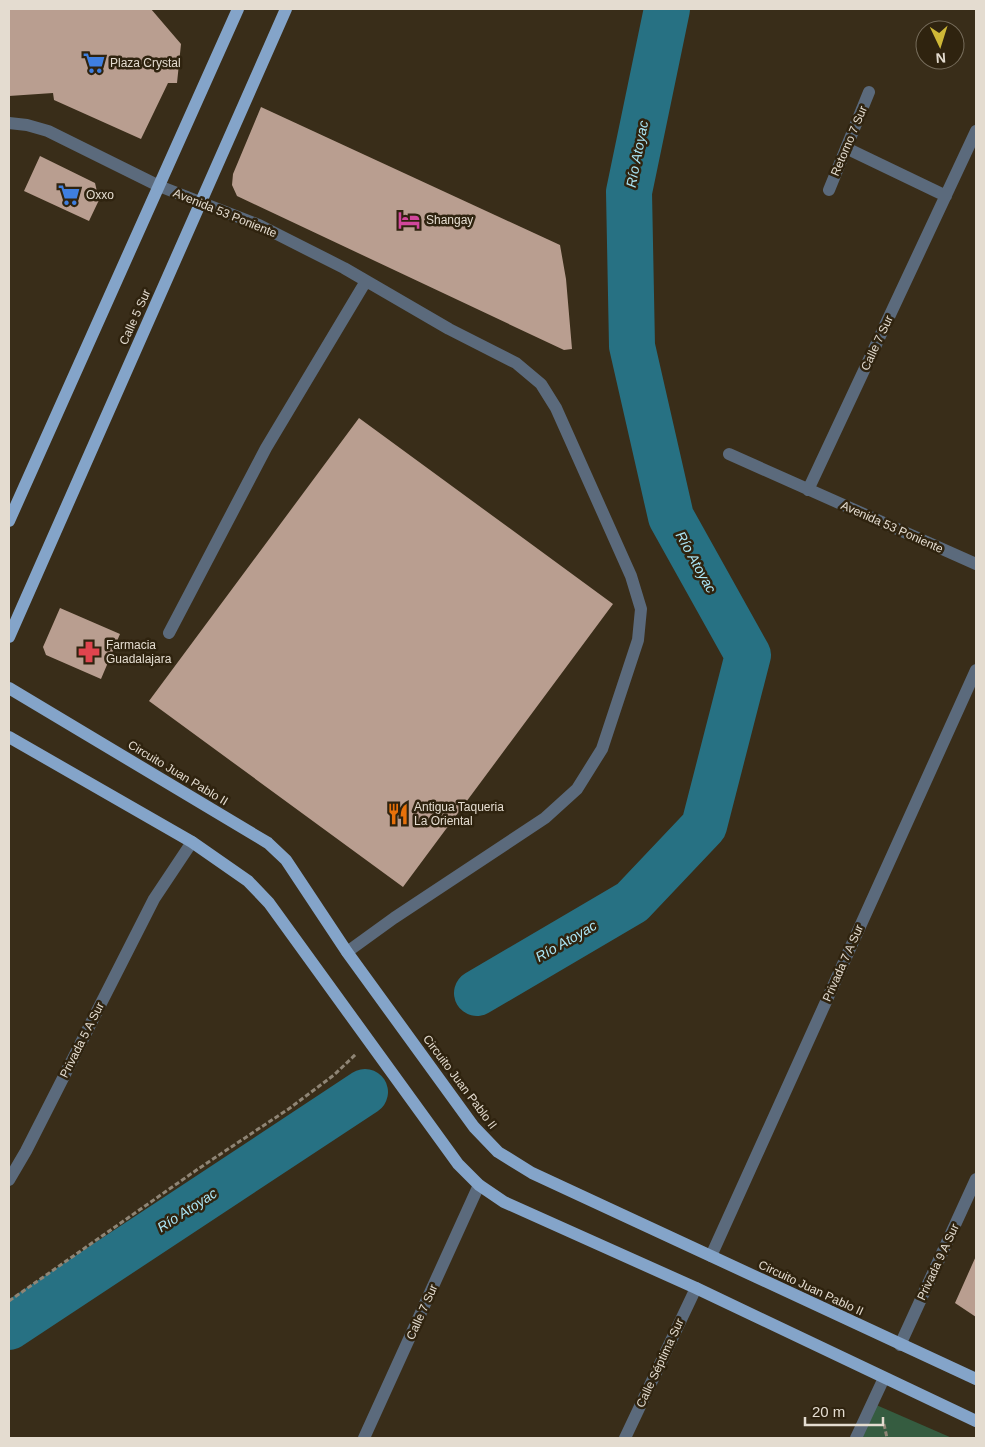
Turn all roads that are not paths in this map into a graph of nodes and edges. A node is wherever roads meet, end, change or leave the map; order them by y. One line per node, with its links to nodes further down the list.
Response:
1 (238, 9): 7 (main road)
2 (286, 9): 10 (main road, Calle 5 Sur)
3 (869, 92): 6 (street, Retorno 7 Sur)
4 (9, 124): 7 (street, Avenida 53 Poniente)
5 (976, 131): 9 (street, Calle 7 Sur)
6 (846, 148): 8 (street, Retorno 7 Sur); 9 (street)
7 (159, 186): 10 (street, Avenida 53 Poniente); 14 (main road)
8 (829, 190)
9 (946, 196): 13 (street, Calle 7 Sur)
10 (201, 203): 11 (street, Avenida 53 Poniente); 17 (main road, Calle 5 Sur)
11 (366, 281): 16 (street); 22 (street, Avenida 53 Poniente)
12 (729, 454): 13 (street, Avenida 53 Poniente)
13 (808, 490): 15 (street, Avenida 53 Poniente)
14 (9, 521)
15 (976, 564)
16 (169, 633)
17 (9, 637)
18 (976, 670): 26 (street, Privada 7 A Sur)
19 (9, 688): 22 (main road, Circuito Juan Pablo II)
20 (9, 737): 21 (main road)
21 (192, 842): 24 (street, Privada 5 A Sur); 25 (main road)
22 (347, 952): 26 (main road, Circuito Juan Pablo II)
23 (976, 1179): 28 (street, Privada 9 A Sur)
24 (9, 1180)
25 (479, 1185): 27 (main road); 32 (street, Calle 7 Sur)
26 (710, 1256): 28 (main road, Circuito Juan Pablo II)
27 (696, 1288): 29 (main road); 33 (street, Calle Séptima Sur)
28 (900, 1345): 30 (main road, Circuito Juan Pablo II)
29 (884, 1378): 31 (main road); 34 (street)
30 (976, 1379)
31 (976, 1421)
32 (364, 1438)
33 (624, 1438)
34 (856, 1438)

